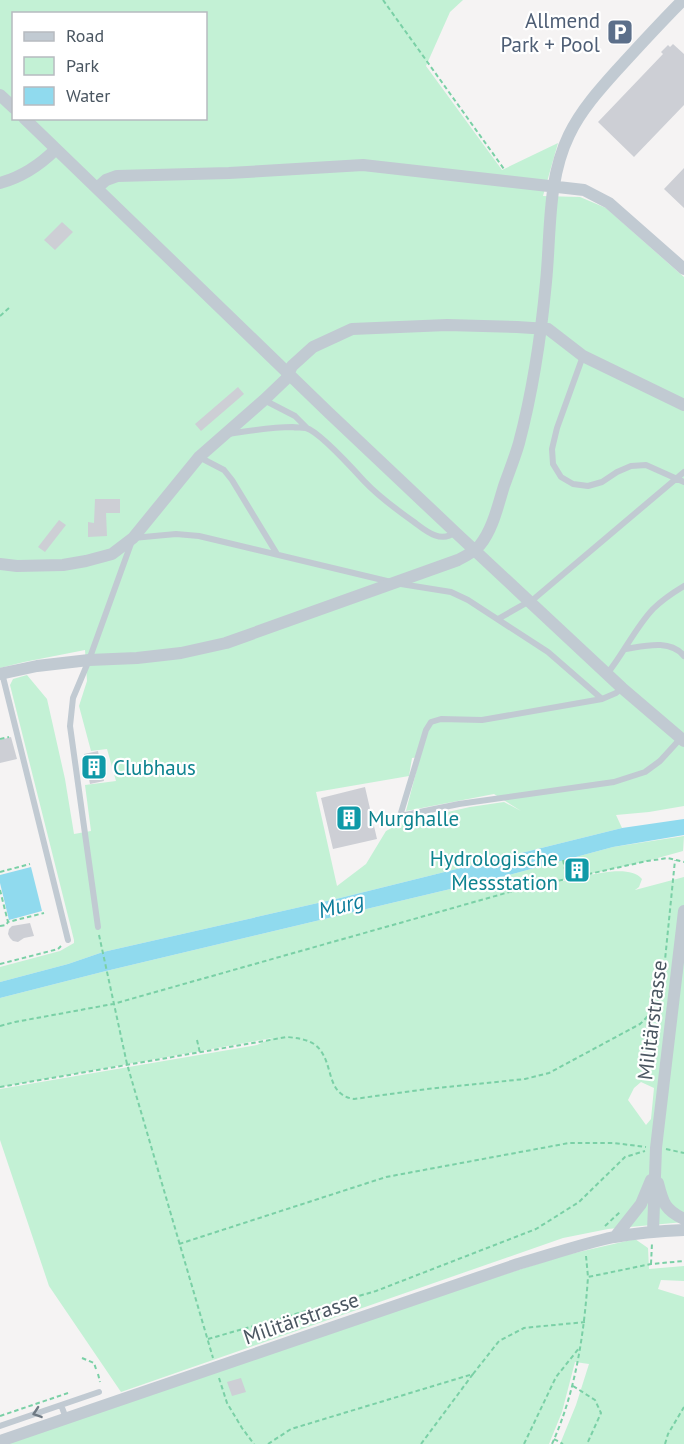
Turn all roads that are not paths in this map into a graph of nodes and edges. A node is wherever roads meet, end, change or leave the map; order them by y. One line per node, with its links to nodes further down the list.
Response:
1 (683, 0): 7 (street)
2 (0, 95): 3 (street)
3 (12, 106)
4 (26, 120): 5 (street)
5 (56, 149): 6 (street); 8 (street)
6 (0, 183)
7 (554, 186): 8 (street); 9 (street); 10 (street)
8 (97, 188): 12 (street)
9 (684, 269)
10 (541, 328): 11 (street); 12 (street); 23 (street)
11 (583, 356): 14 (street); 19 (lane)
12 (288, 372): 13 (street); 21 (street)
13 (264, 400): 15 (lane); 16 (street)
14 (684, 405)
15 (308, 428): 16 (lane); 21 (lane)
16 (225, 434): 17 (street)
17 (199, 457): 22 (street); 24 (lane)
18 (684, 472): 19 (lane)
19 (677, 479): 20 (lane); 28 (lane)
20 (684, 482)
21 (455, 532): 23 (street)
22 (133, 538): 24 (lane); 25 (street); 32 (lane)
23 (474, 550): 26 (street); 28 (street)
24 (277, 554): 26 (lane)
25 (0, 564)
26 (396, 583): 29 (lane); 32 (street)
27 (683, 588): 30 (lane)
28 (529, 602): 29 (lane); 34 (street)
29 (498, 620): 36 (lane)
30 (626, 649): 31 (lane); 34 (lane)
31 (684, 656)
32 (89, 660): 33 (street); 39 (lane)
33 (1, 674): 40 (lane)
34 (607, 675): 35 (street)
35 (622, 688): 36 (lane); 37 (street)
36 (602, 699): 37 (lane)
37 (683, 739)
38 (684, 910): 41 (street, Militärstrasse)
39 (98, 927)
40 (68, 939)
41 (654, 1170): 42 (street, Militärstrasse); 44 (street, Militärstrasse); 45 (street, Militärstrasse)
42 (684, 1219)
43 (684, 1230): 44 (street, Militärstrasse)
44 (653, 1232): 45 (street, Militärstrasse)
45 (615, 1237): 48 (street, Militärstrasse)
46 (99, 1392): 47 (lane)
47 (61, 1405): 48 (lane); 49 (lane, one-way to 49)
48 (66, 1418): 50 (street, Militärstrasse)
49 (0, 1426)
50 (0, 1441)

